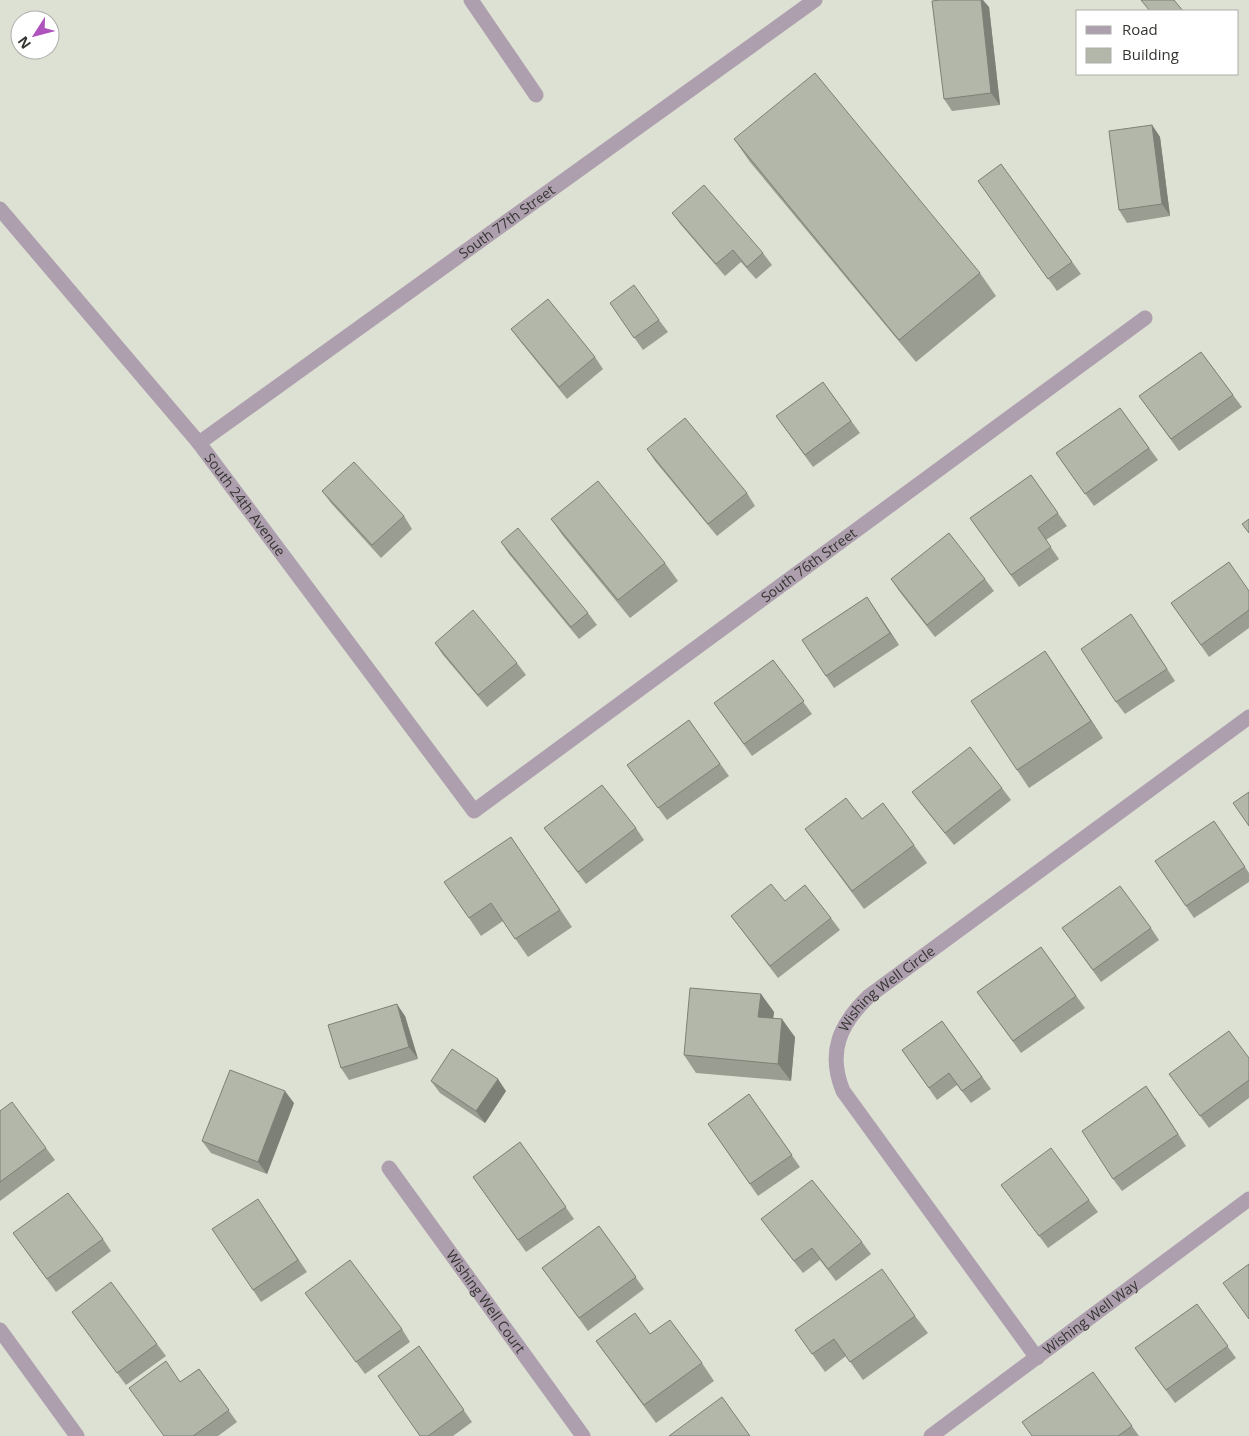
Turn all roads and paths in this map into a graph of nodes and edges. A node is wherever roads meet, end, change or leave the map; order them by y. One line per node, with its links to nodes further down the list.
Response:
1 (471, 0): 3 (street)
2 (815, 0): 6 (street, South 77th Street)
3 (536, 95)
4 (0, 209): 6 (street, South 24th Avenue)
5 (1145, 318): 8 (street, South 76th Street)
6 (198, 443): 8 (street, South 24th Avenue)
7 (1249, 717): 12 (street, Wishing Well Circle)
8 (474, 812)
9 (388, 1168): 14 (street, Wishing Well Court)
10 (1249, 1199): 12 (street, Wishing Well Way)
11 (0, 1330): 13 (street)
12 (1037, 1358): 15 (street, Wishing Well Way)
13 (77, 1436)
14 (583, 1436)
15 (931, 1436)

